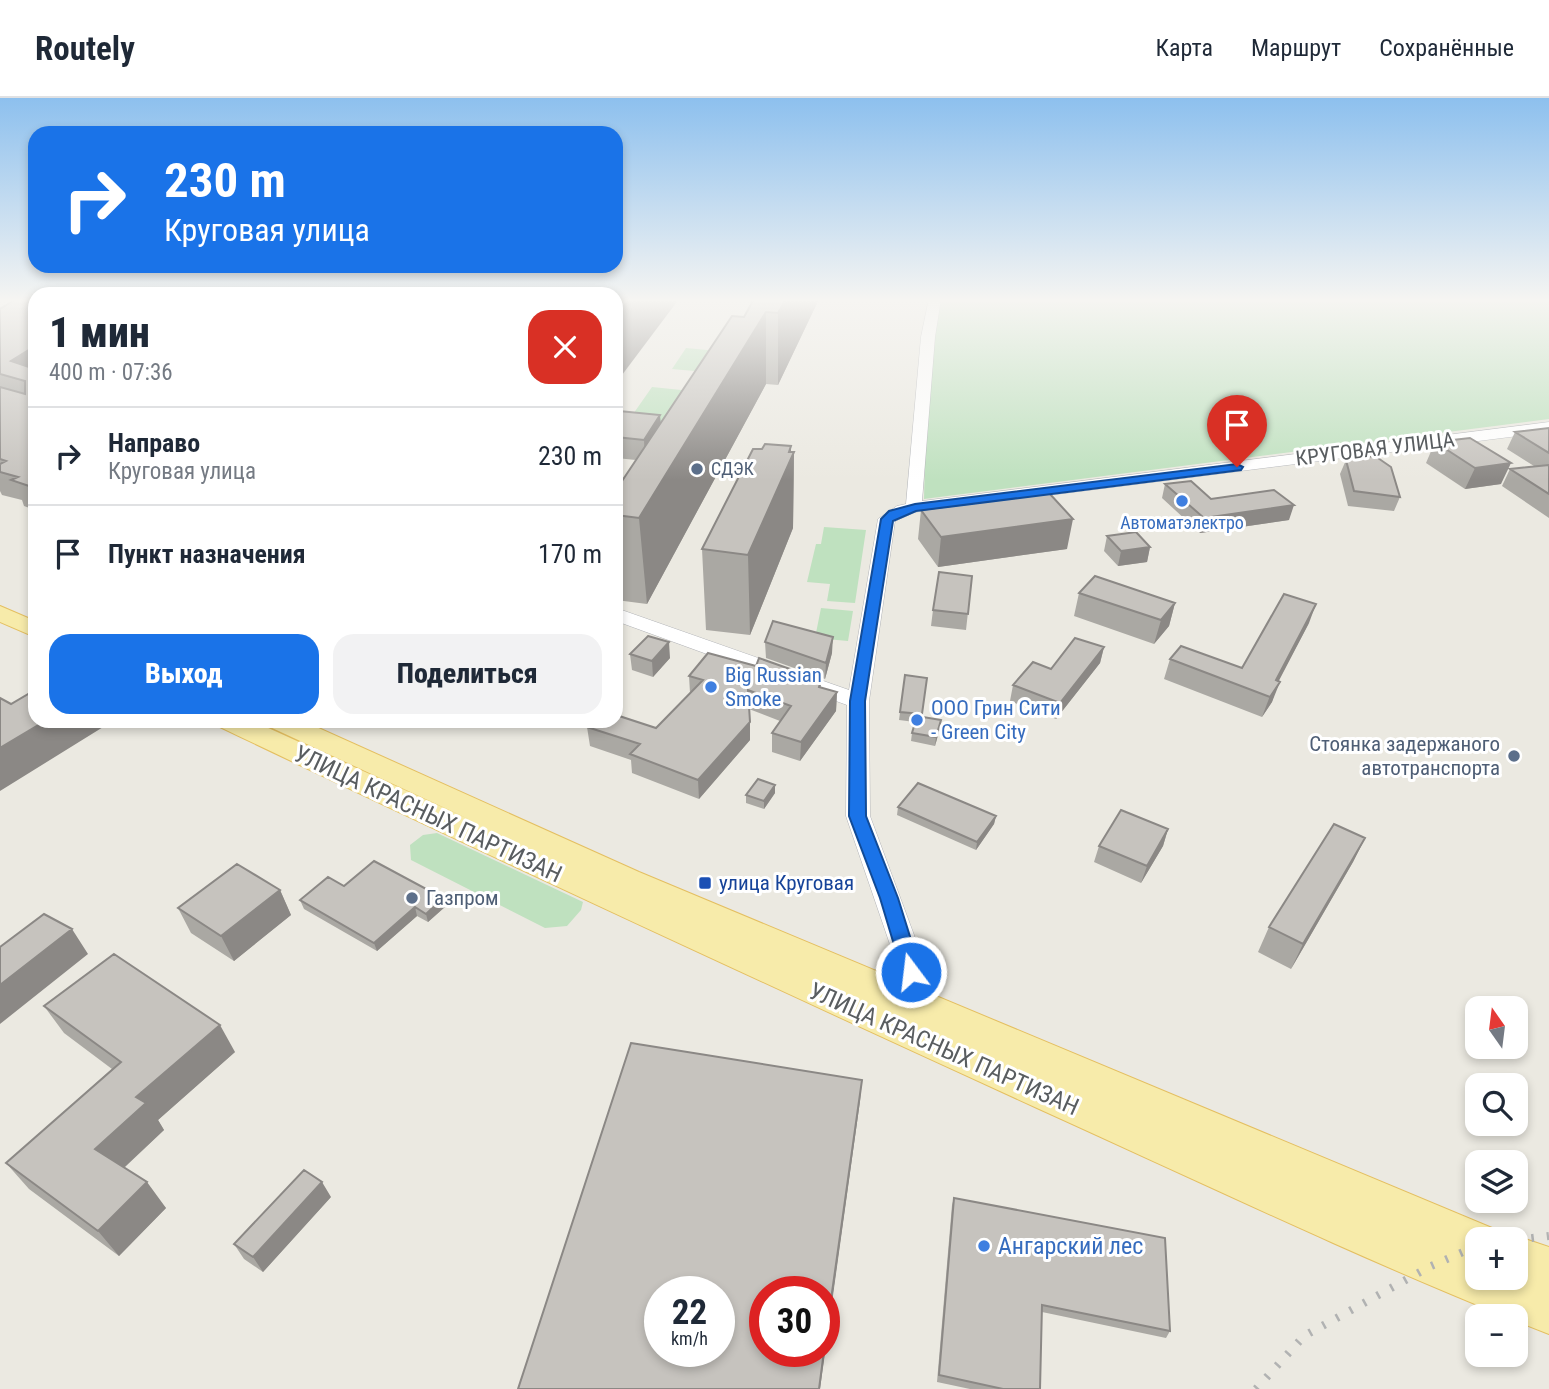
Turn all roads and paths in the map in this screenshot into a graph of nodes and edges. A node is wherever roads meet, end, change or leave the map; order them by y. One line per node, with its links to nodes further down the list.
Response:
1 (927, 359): 3 (street)
2 (1549, 427): 3 (street, КРУГОВАЯ УЛИЦА)
3 (915, 507): 9 (street, КРУГОВАЯ УЛИЦА)
4 (0, 593): 5 (main road)
5 (28, 606)
6 (0, 613): 8 (main road)
7 (623, 617): 9 (street)
8 (28, 626)
9 (858, 701): 12 (street, КРУГОВАЯ УЛИЦА)
10 (245, 728): 12 (main road, УЛИЦА КРАСНЫХ ПАРТИЗАН)
11 (295, 728): 12 (main road, УЛИЦА КРАСНЫХ ПАРТИЗАН)
12 (898, 1013): 13 (main road, УЛИЦА КРАСНЫХ ПАРТИЗАН); 16 (main road, УЛИЦА КРАСНЫХ ПАРТИЗАН)
13 (1465, 1238)
14 (1528, 1261): 15 (main road)
15 (1549, 1269)
16 (1549, 1312)

